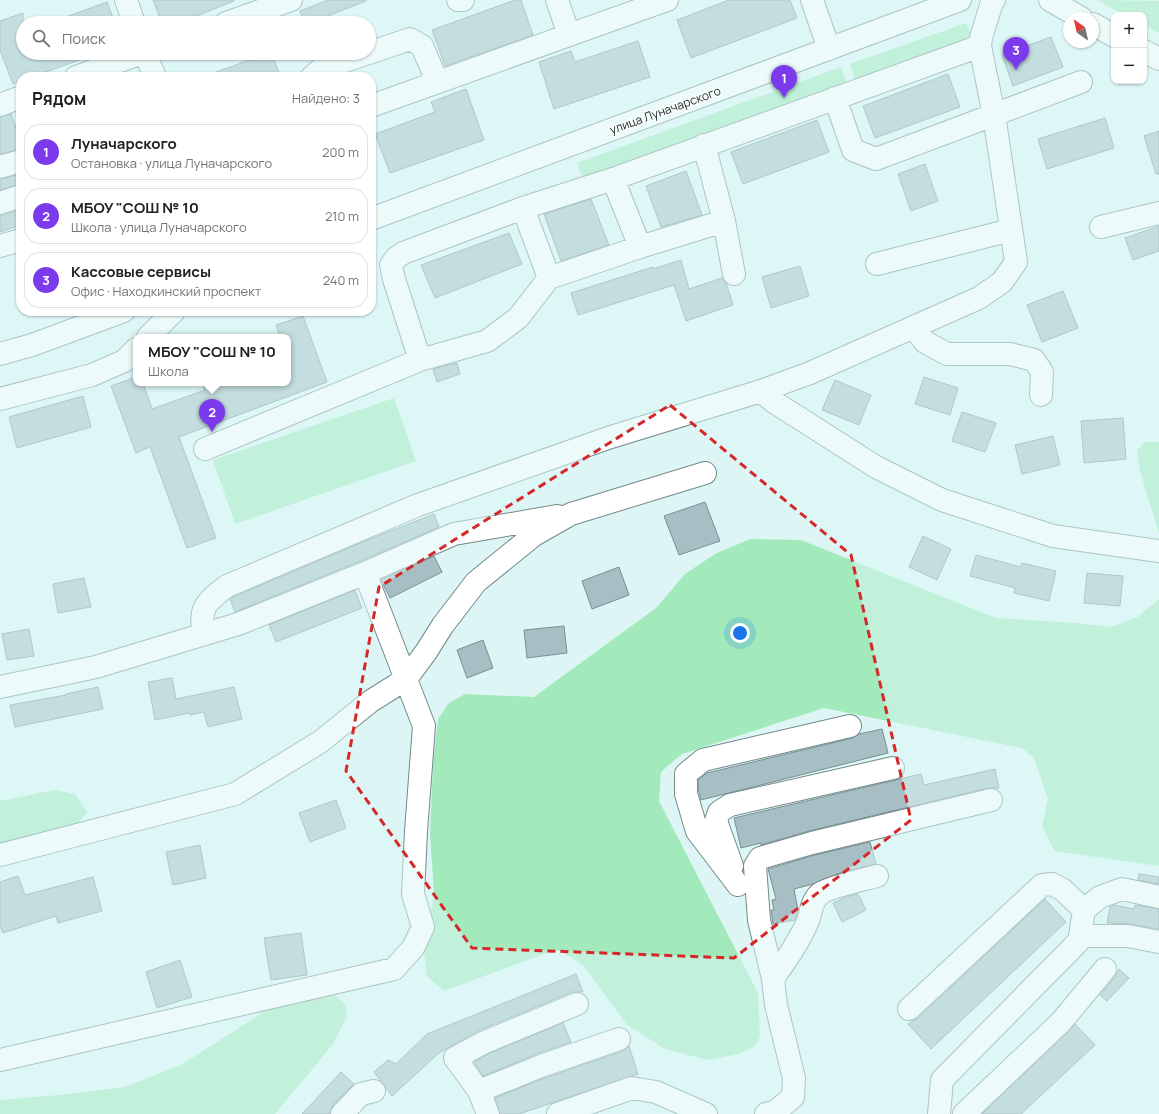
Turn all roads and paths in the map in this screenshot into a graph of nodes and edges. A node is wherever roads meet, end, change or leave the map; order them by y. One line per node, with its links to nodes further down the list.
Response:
1 (126, 0): 12 (street)
2 (291, 0): 13 (street)
3 (458, 0): 4 (street)
4 (463, 0)
5 (557, 0): 16 (street)
6 (667, 0): 16 (street)
7 (812, 0): 18 (street)
8 (960, 0): 18 (street, улица Луначарского)
9 (994, 0): 17 (street)
10 (1050, 0): 11 (street)
11 (1071, 12)
12 (132, 16)
13 (246, 16)
14 (1099, 27): 15 (street)
15 (1111, 34)
16 (569, 35): 28 (street)
17 (980, 46): 30 (street); 34 (street)
18 (829, 49): 43 (street, улица Луначарского)
19 (376, 50): 28 (street)
20 (1147, 53): 21 (street)
21 (1159, 59)
22 (123, 60): 25 (street)
23 (149, 60): 26 (street)
24 (347, 60): 27 (street)
25 (90, 72)
26 (153, 72)
27 (318, 72)
28 (437, 81): 32 (street)
29 (1081, 82): 34 (street)
30 (835, 98): 34 (street); 35 (street)
31 (16, 99): 33 (street)
32 (376, 104)
33 (0, 105)
34 (994, 115): 46 (street)
35 (704, 145): 38 (street); 44 (street)
36 (16, 162): 37 (street)
37 (0, 167)
38 (613, 179): 41 (street); 49 (street)
39 (16, 198): 40 (street)
40 (0, 203)
41 (524, 208): 52 (street); 59 (street)
42 (1159, 213): 45 (street)
43 (376, 218)
44 (724, 221): 49 (street); 51 (street)
45 (1101, 228)
46 (1011, 230): 50 (street); 55 (street)
47 (16, 241): 48 (street)
48 (0, 246)
49 (640, 247): 52 (street)
50 (877, 264)
51 (734, 274)
52 (549, 278): 59 (street)
53 (110, 316): 58 (street)
54 (169, 316): 56 (street)
55 (913, 327): 60 (street); 61 (street)
56 (151, 334)
57 (133, 352): 62 (street)
58 (0, 354)
59 (420, 360): 63 (street)
60 (761, 391): 66 (street); 68 (street)
61 (1041, 395)
62 (0, 399)
63 (205, 449)
64 (705, 473): 65 (street)
65 (571, 514): 67 (street); 69 (street)
66 (1159, 552)
67 (366, 573): 68 (street); 69 (street)
68 (204, 634): 70 (street)
69 (406, 679): 74 (street); 87 (street)
70 (0, 687)
71 (850, 726): 76 (street)
72 (893, 768): 76 (street)
73 (992, 800): 79 (street)
74 (0, 855)
75 (877, 876): 83 (street)
76 (738, 885): 79 (street)
77 (1159, 897): 78 (street)
78 (1084, 910): 80 (street); 85 (street)
79 (759, 920): 83 (street)
80 (1080, 936): 81 (street); 95 (street)
81 (1159, 942)
82 (1105, 969): 96 (street)
83 (773, 979): 94 (street)
84 (577, 1004): 89 (street)
85 (909, 1009)
86 (619, 1039): 89 (street)
87 (0, 1060)
88 (374, 1091): 90 (street)
89 (479, 1091): 91 (street)
90 (342, 1114)
91 (488, 1114)
92 (558, 1114): 93 (street)
93 (706, 1114)
94 (766, 1114)
95 (939, 1114)
96 (964, 1114)

